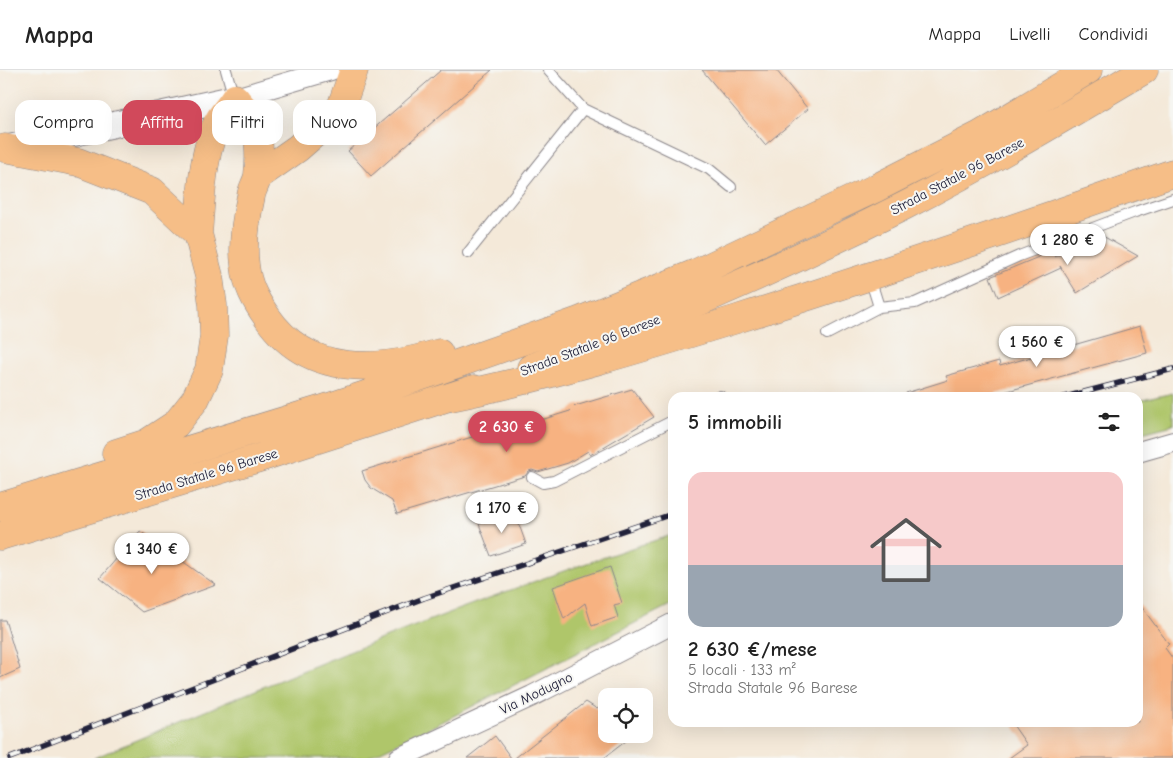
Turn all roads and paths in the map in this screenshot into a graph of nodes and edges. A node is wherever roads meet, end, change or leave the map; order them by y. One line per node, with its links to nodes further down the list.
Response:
1 (226, 70): 7 (lane)
2 (331, 70): 7 (street)
3 (354, 70): 12 (main road)
4 (548, 70): 8 (lane)
5 (1088, 70): 20 (main road, Strada Statale 96 Barese)
6 (1144, 70): 22 (main road, Strada Statale 96 Barese)
7 (235, 98): 9 (street); 12 (main road); 16 (main road)
8 (583, 109): 13 (lane); 17 (lane)
9 (2, 149): 16 (main road)
10 (1173, 159): 14 (main road)
11 (1173, 173): 14 (main road)
12 (258, 176): 20 (main road)
13 (731, 187)
14 (1118, 192): 18 (main road)
15 (1173, 199): 19 (lane)
16 (198, 234): 27 (main road)
17 (468, 253)
18 (870, 278): 19 (lane); 22 (main road)
19 (879, 307): 21 (lane)
20 (580, 321): 28 (main road, Strada Statale 96 Barese)
21 (827, 334)
22 (451, 397): 29 (main road, Strada Statale 96 Barese)
23 (668, 423): 26 (lane)
24 (1173, 442): 25 (street)
25 (1143, 451)
26 (532, 477)
27 (0, 488)
28 (0, 507)
29 (0, 536)
30 (668, 626): 31 (street, Via Modugno)
31 (401, 757)

